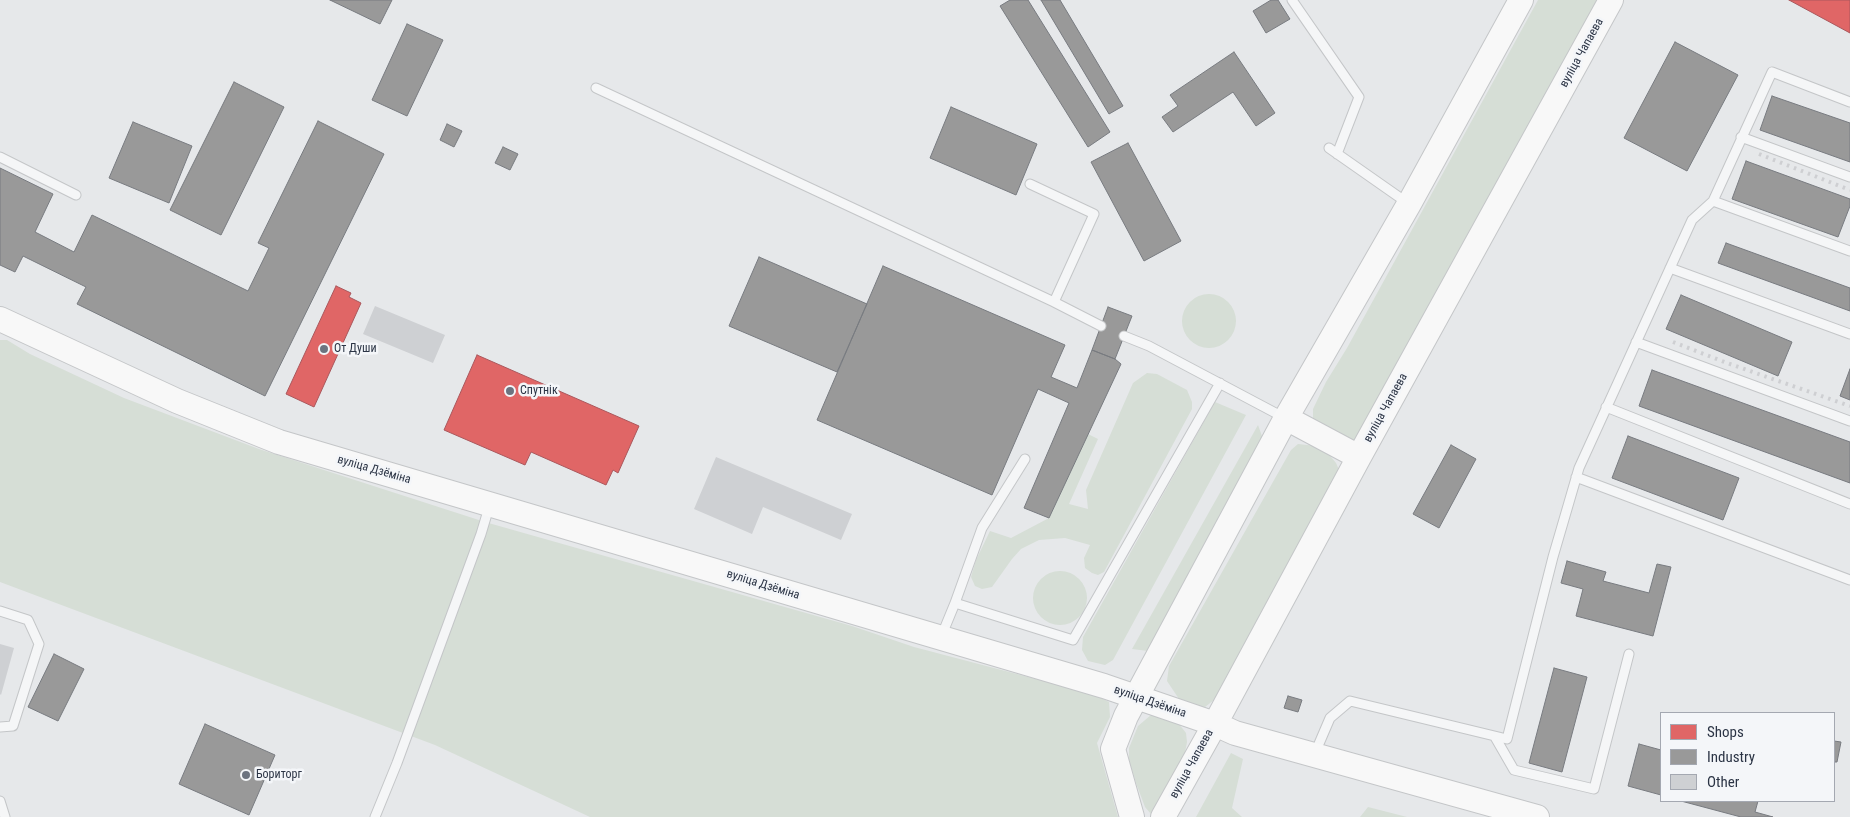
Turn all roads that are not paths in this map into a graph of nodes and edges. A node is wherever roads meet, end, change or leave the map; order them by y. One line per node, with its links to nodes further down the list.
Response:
1 (1292, 0): 12 (lane)
2 (1521, 0): 12 (main road)
3 (1611, 0): 25 (main road, вуліца Чапаева)
4 (596, 88): 15 (lane)
5 (1850, 102): 6 (lane)
6 (1741, 137): 8 (lane); 11 (lane)
7 (0, 157): 10 (lane)
8 (1850, 177)
9 (1030, 184): 15 (lane)
10 (76, 195)
11 (1713, 201): 13 (lane); 14 (lane)
12 (1409, 204): 23 (main road)
13 (1850, 251)
14 (1670, 268): 18 (lane); 20 (lane)
15 (1054, 302): 17 (lane)
16 (0, 319): 28 (main road, вуліца Дзёміна)
17 (1101, 326)
18 (1850, 334)
19 (1124, 336): 21 (lane)
20 (1636, 342): 22 (lane); 24 (lane)
21 (1220, 383): 23 (lane); 31 (lane)
22 (1606, 407): 27 (lane); 29 (lane)
23 (1286, 418): 25 (main road); 35 (main road)
24 (1850, 421)
25 (1359, 457): 36 (main road, вуліца Чапаева)
26 (1025, 459): 31 (lane)
27 (1576, 477): 30 (lane); 38 (lane)
28 (490, 504): 33 (main road, вуліца Дзёміна); 42 (lane)
29 (1850, 504)
30 (1850, 580)
31 (955, 603): 33 (lane)
32 (0, 610): 37 (lane)
33 (941, 638): 35 (main road, вуліца Дзёміна)
34 (1629, 654): 38 (lane)
35 (1136, 696): 36 (main road, вуліца Дзёміна); 43 (main road)
36 (1215, 724): 39 (main road, вуліца Дзёміна); 44 (main road, вуліца Чапаева)
37 (0, 727)
38 (1495, 737): 39 (lane)
39 (1314, 756): 45 (main road, вуліца Дзёміна)
40 (0, 800): 41 (lane)
41 (5, 817)
42 (375, 817)
43 (1132, 817)
44 (1162, 817)
45 (1537, 817)

